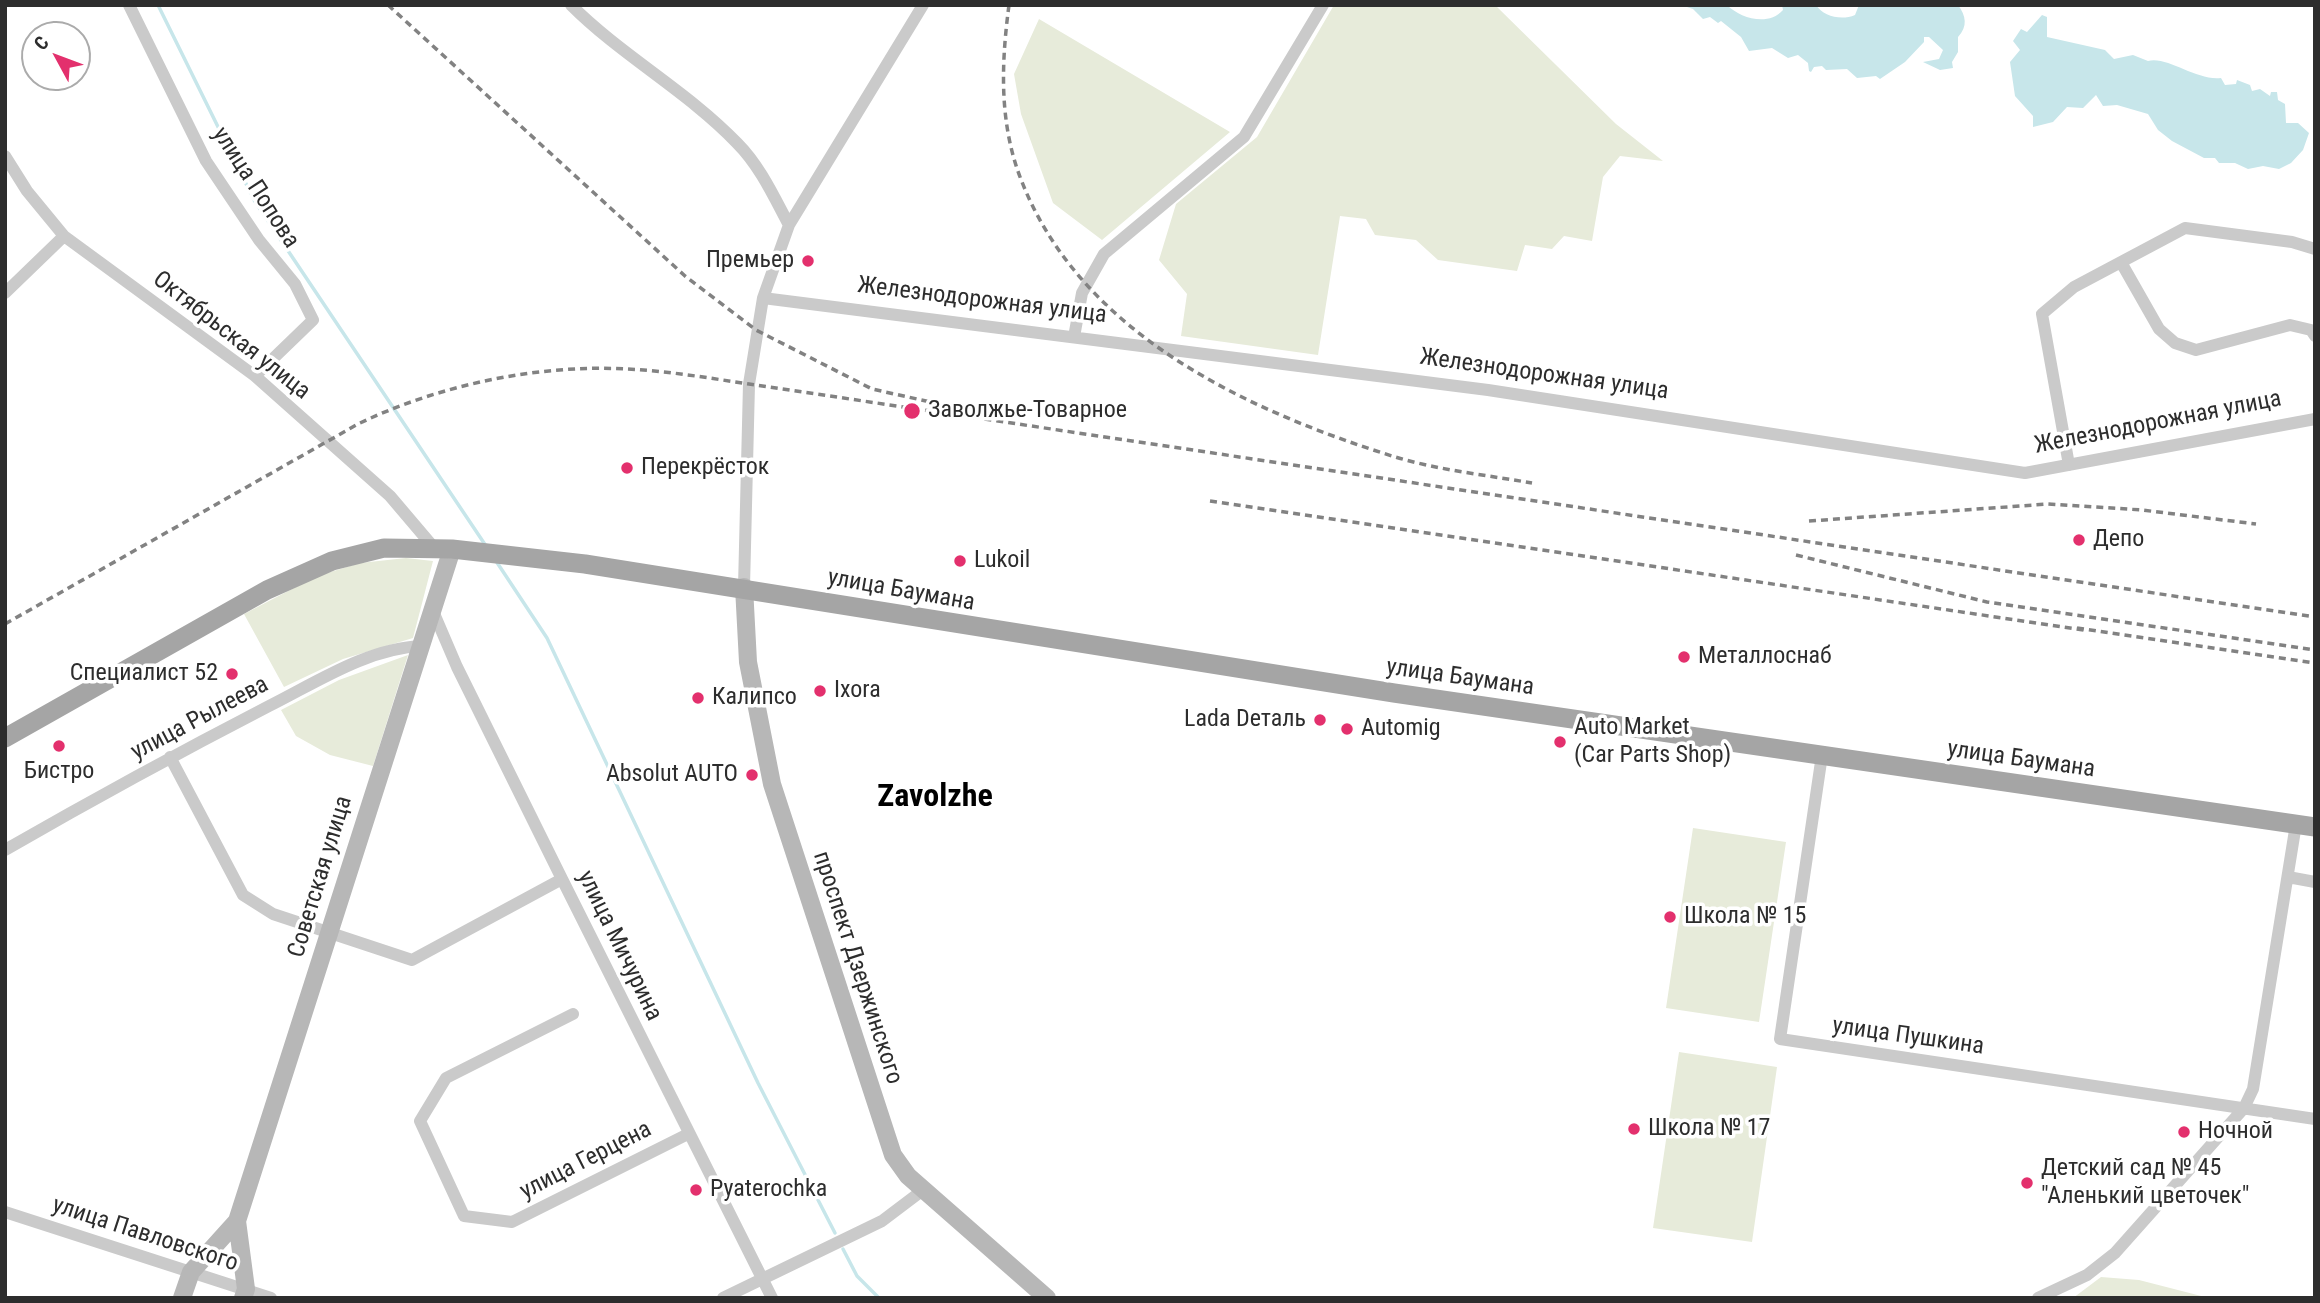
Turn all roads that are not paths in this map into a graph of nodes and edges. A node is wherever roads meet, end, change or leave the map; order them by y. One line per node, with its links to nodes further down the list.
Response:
1 (129, 5): 14 (street, улица Попова)
2 (570, 5): 6 (street)
3 (923, 5): 6 (street)
4 (1322, 5): 13 (street)
5 (5, 156): 7 (street, Октябрьская улица)
6 (789, 225): 11 (street)
7 (64, 236): 10 (street); 14 (street, Октябрьская улица)
8 (2315, 248): 9 (street)
9 (2122, 264): 12 (street); 16 (street)
10 (5, 293)
11 (763, 298): 13 (street, Железнодорожная улица); 18 (street)
12 (2315, 336)
13 (1074, 337): 16 (street, Железнодорожная улица)
14 (255, 376): 17 (street, Октябрьская улица)
15 (2315, 419): 16 (street, Железнодорожная улица)
16 (2069, 465)
17 (444, 549): 18 (main road, улица Баумана); 19 (street, Советская улица); 21 (main road, улица Баумана)
18 (744, 587): 22 (main road, улица Баумана); 34 (street, проспект Дзержинского)
19 (433, 611): 20 (street, Советская улица); 27 (street, улица Мичурина)
20 (422, 646): 23 (street, улица Рылеева); 29 (street, Советская улица)
21 (5, 738)
22 (1822, 755): 24 (main road, улица Баумана); 31 (street, улица Пушкина)
23 (170, 757): 25 (street, улица Рылеева); 29 (street)
24 (2306, 826): 26 (street)
25 (5, 850)
26 (2288, 877): 28 (street); 31 (street)
27 (562, 879): 29 (street); 33 (street, улица Мичурина)
28 (2315, 881)
29 (329, 933): 36 (street, Советская улица)
30 (573, 1014): 33 (street, улица Герцена)
31 (2244, 1108): 32 (street, улица Пушкина); 45 (street)
32 (2315, 1119)
33 (688, 1134): 38 (street, улица Мичурина)
34 (923, 1190): 38 (street); 44 (street, проспект Дзержинского)
35 (5, 1212): 37 (street, улица Павловского)
36 (237, 1221): 37 (street); 39 (street)
37 (191, 1272): 39 (street, улица Павловского); 40 (street)
38 (762, 1278): 42 (street); 43 (street, улица Мичурина)
39 (244, 1293): 41 (street, улица Павловского)
40 (182, 1298)
41 (271, 1298)
42 (723, 1298)
43 (772, 1298)
44 (1047, 1298)
45 (2039, 1298)

